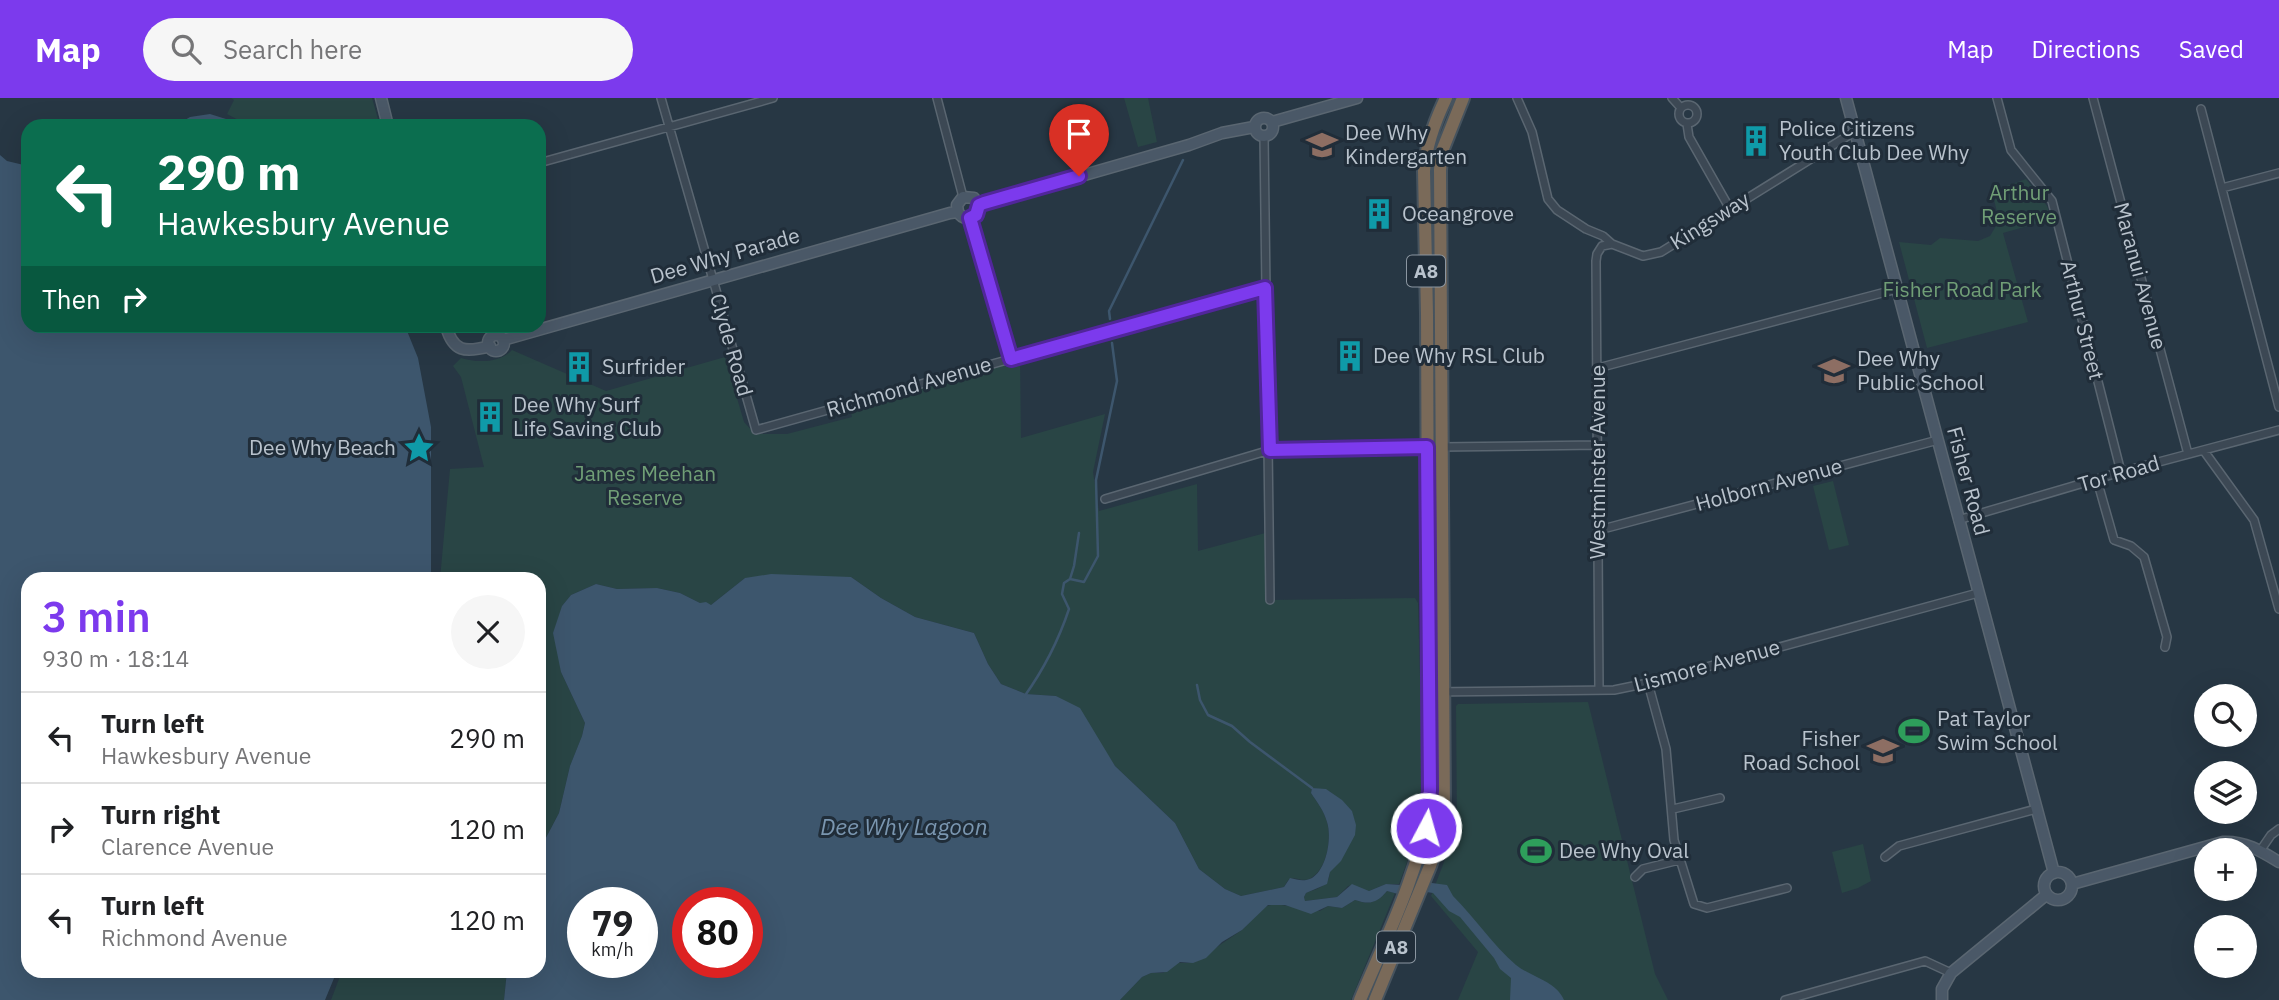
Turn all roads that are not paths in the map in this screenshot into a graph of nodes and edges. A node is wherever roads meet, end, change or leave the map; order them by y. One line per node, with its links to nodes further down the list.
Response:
1 (381, 98): 15 (main road)
2 (661, 98): 18 (street, Clyde Road)
3 (773, 98): 18 (street)
4 (937, 98): 25 (street)
5 (1357, 98): 16 (main road)
6 (1463, 98): 45 (highway, A8)
7 (1517, 98): 30 (street, Kingsway)
8 (1672, 98): 13 (street)
9 (1846, 98): 20 (main road, Fisher Road)
10 (1997, 98): 49 (street, Arthur Street)
11 (2093, 98): 48 (street, Maranui Avenue)
12 (1444, 100): 44 (highway, A8)
13 (1681, 108): 17 (street); 17 (street)
14 (2201, 109): 24 (street)
15 (386, 119)
16 (1272, 122): 19 (main road); 21 (main road)
17 (1687, 124): 27 (street)
18 (669, 127): 22 (street); 31 (street, Clyde Road)
19 (1254, 127): 21 (main road); 26 (main road)
20 (1854, 132): 27 (street, Kingsway); 33 (main road, Fisher Road)
21 (1264, 136): 32 (street)
22 (546, 161)
23 (2279, 173): 24 (street)
24 (2222, 188): 39 (street)
25 (963, 197): 26 (main road); 28 (main road)
26 (979, 205): 29 (main road)
27 (1730, 209): 30 (street, Kingsway)
28 (958, 212): 29 (main road); 31 (main road, Dee Why Parade)
29 (970, 218): 37 (street)
30 (1612, 244): 38 (street, Westminster Avenue)
31 (713, 279): 34 (main road, Dee Why Parade); 40 (street, Clyde Road)
32 (1265, 288): 37 (street, Richmond Avenue); 46 (street)
33 (1897, 289): 38 (street); 42 (main road, Fisher Road)
34 (546, 328)
35 (448, 333): 36 (main road, Dee Why Parade)
36 (527, 333)
37 (1011, 359): 40 (street, Richmond Avenue)
38 (1598, 368): 43 (street, Westminster Avenue)
39 (2279, 407)
40 (756, 430)
41 (2279, 430): 47 (street, Tor Road)
42 (1938, 440): 52 (main road, Fisher Road); 53 (street, Holborn Avenue)
43 (1598, 445): 45 (street); 53 (street, Westminster Avenue)
44 (1427, 447): 45 (street); 46 (street); 60 (highway, A8)
45 (1442, 447): 61 (highway, A8)
46 (1270, 450): 51 (street); 55 (street)
47 (2204, 451): 48 (street, Tor Road); 56 (street)
48 (2188, 454): 49 (street, Tor Road)
49 (2122, 472): 50 (street, Tor Road)
50 (2097, 481): 52 (street, Tor Road); 57 (street)
51 (1105, 499)
52 (1958, 520): 54 (main road, Fisher Road)
53 (1599, 530): 59 (street, Westminster Avenue)
54 (1978, 593): 58 (street, Lismore Avenue); 64 (main road, Fisher Road)
55 (1270, 600)
56 (2279, 609)
57 (2165, 648)
58 (1648, 683): 59 (street, Lismore Avenue); 63 (street)
59 (1599, 690): 61 (street, Lismore Avenue)
60 (1429, 692): 61 (street, Lismore Avenue); 76 (highway, A8)
61 (1444, 692): 77 (highway, A8)
62 (1720, 798): 63 (street)
63 (1673, 809): 68 (street)
64 (2036, 809): 67 (street); 70 (main road, Fisher Road)
65 (2279, 829): 66 (street)
66 (2260, 851): 69 (main road); 72 (main road)
67 (1885, 857)
68 (1679, 859): 71 (street); 73 (street)
69 (2279, 862)
70 (2053, 873): 72 (main road); 74 (main road)
71 (1635, 877)
72 (2073, 884): 74 (main road)
73 (1787, 888)
74 (2046, 895): 75 (main road)
75 (1951, 973): 78 (street); 79 (main road)
76 (1360, 1000)
77 (1375, 1000)
78 (1785, 1000)
79 (1942, 1000)

